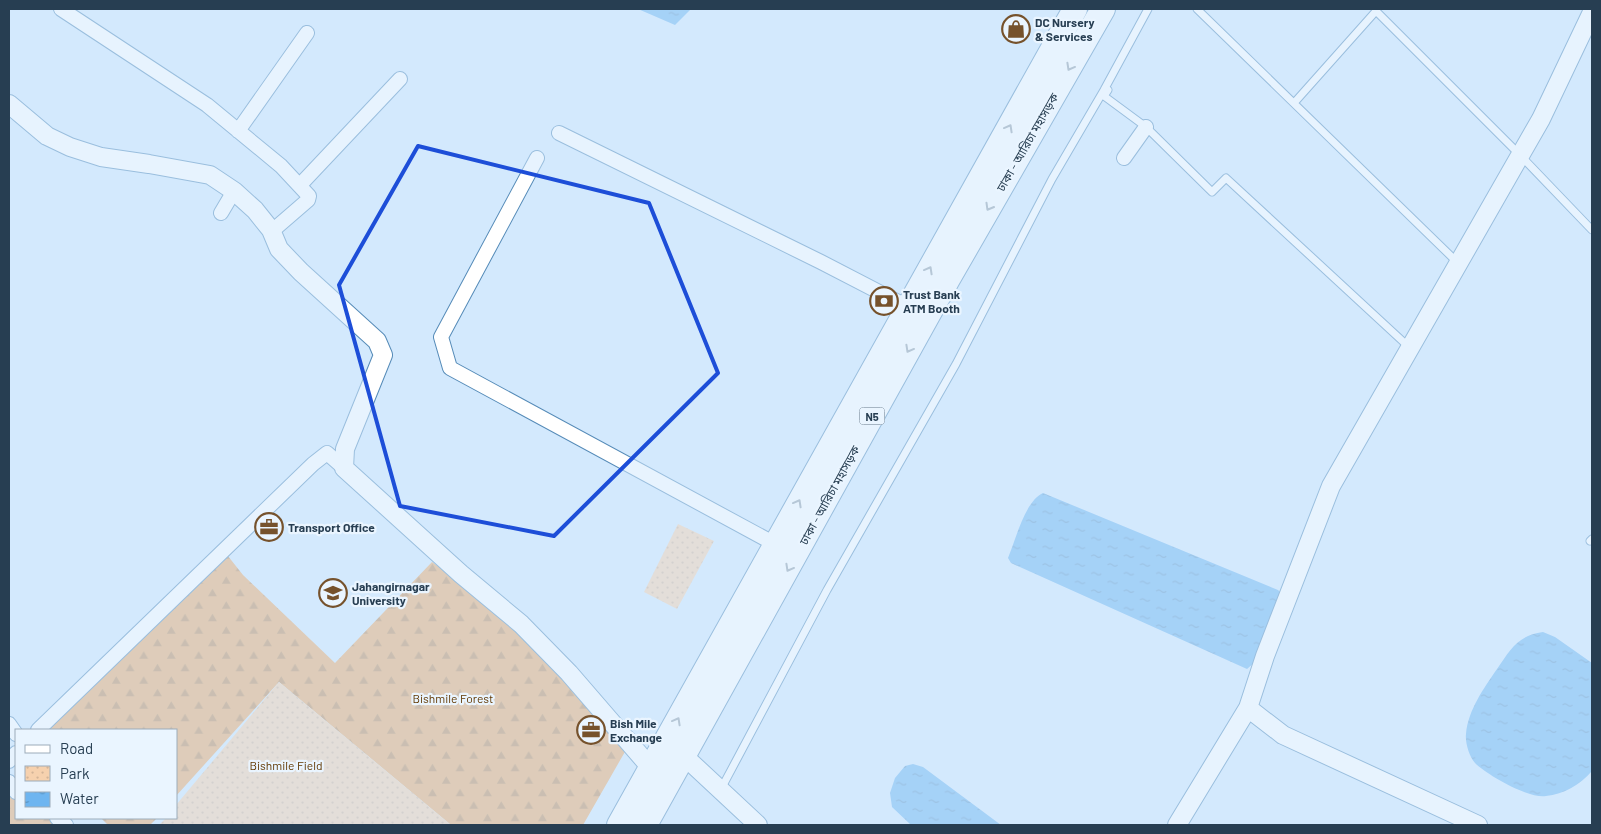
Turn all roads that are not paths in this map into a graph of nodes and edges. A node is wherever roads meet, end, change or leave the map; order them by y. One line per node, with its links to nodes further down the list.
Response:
1 (61, 9): 13 (street)
2 (1075, 9): 24 (highway, ঢাকা - আরিচা মহাসড়ক / N5, one-way to 2)
3 (1102, 9): 30 (highway, ঢাকা - আরিচা মহাসড়ক / N5, one-way to 30)
4 (1148, 9): 32 (lane)
5 (1152, 9): 12 (lane)
6 (1197, 9): 10 (lane)
7 (1592, 12): 15 (street)
8 (307, 33): 13 (street)
9 (400, 79): 18 (street)
10 (1294, 103): 15 (lane); 23 (lane)
11 (9, 104): 19 (street)
12 (1146, 127): 17 (street); 25 (lane)
13 (238, 131): 18 (street)
14 (559, 133): 24 (street)
15 (1520, 154): 21 (lane); 23 (street)
16 (537, 158): 27 (street)
17 (1124, 158)
18 (300, 185): 22 (street)
19 (234, 191): 20 (street); 22 (street)
20 (221, 213)
21 (1592, 230)
22 (271, 232): 26 (street)
23 (1458, 263): 25 (street)
24 (908, 307): 27 (highway, ঢাকা - আরিচা মহাসড়ক / N5, one-way to 24)
25 (1410, 348): 28 (street)
26 (344, 468): 29 (street); 31 (street)
27 (775, 544): 31 (highway, ঢাকা - আরিচা মহাসড়ক / N5, one-way to 27)
28 (1248, 708): 36 (street); 37 (street)
29 (39, 729)
30 (684, 756): 32 (street); 34 (highway, ঢাকা - আরিচা মহাসড়ক / N5)
31 (651, 768): 33 (highway, ঢাকা - আরিচা মহাসড়ক / N5)
32 (720, 789): 35 (street)
33 (620, 825)
34 (645, 825)
35 (758, 825)
36 (1176, 825)
37 (1478, 825)

